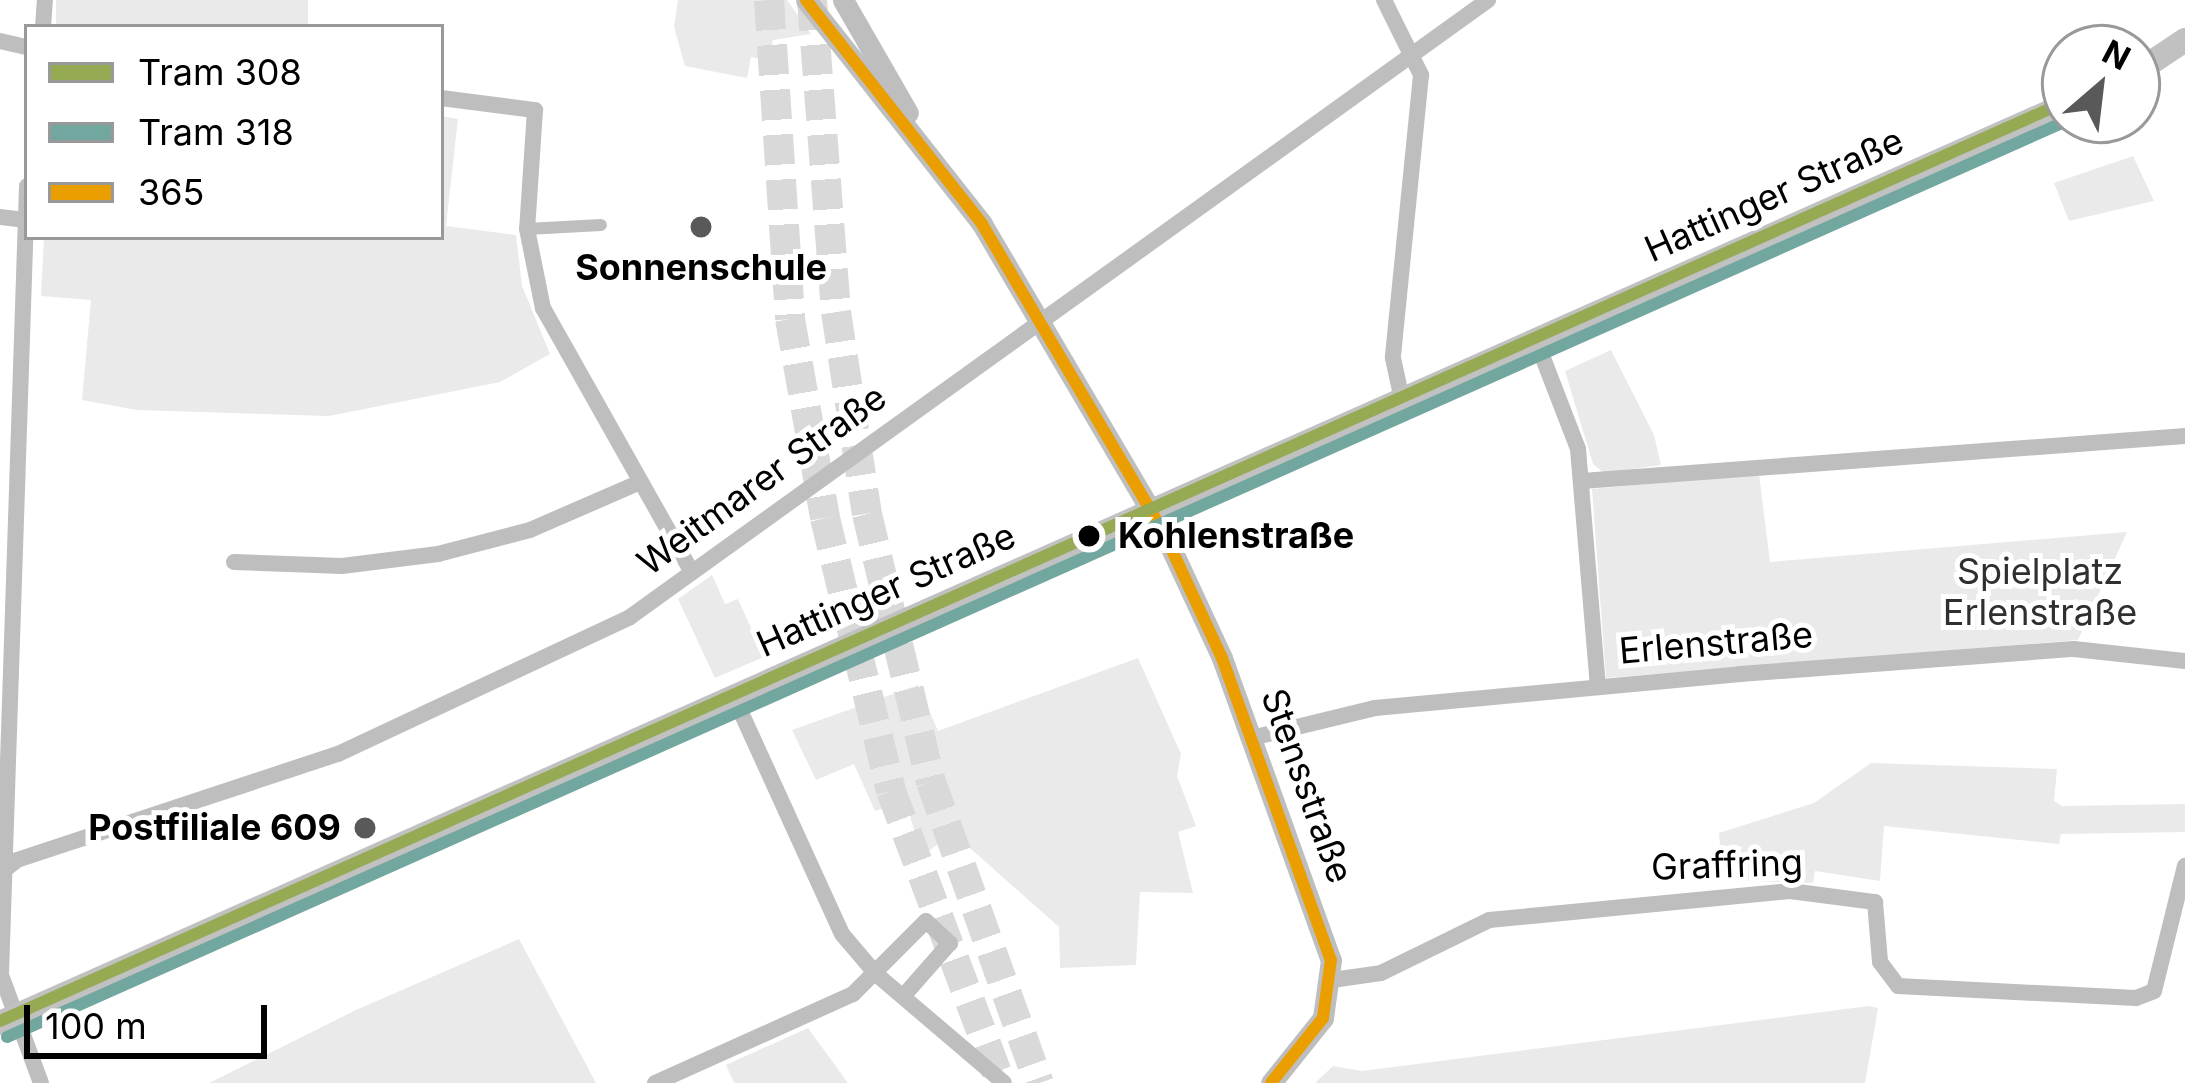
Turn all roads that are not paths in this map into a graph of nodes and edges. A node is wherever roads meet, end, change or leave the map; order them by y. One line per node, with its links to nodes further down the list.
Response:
1 (806, 0): 10 (street)
2 (843, 0): 6 (street)
3 (856, 0): 6 (street)
4 (1384, 0): 7 (street)
5 (1488, 0): 7 (street, Weitmarer Straße)
6 (872, 53): 10 (street)
7 (1415, 57): 15 (street, Weitmarer Straße); 17 (street)
8 (444, 98): 14 (street)
9 (2041, 116): 16 (main road, Hattinger Straße)
10 (933, 155): 15 (street)
11 (0, 217): 12 (street)
12 (24, 220): 29 (street)
13 (601, 225): 14 (street)
14 (527, 229): 20 (street)
15 (1040, 319): 21 (street); 23 (street, Weitmarer Straße)
16 (1536, 340): 17 (main road, Hattinger Straße); 19 (street)
17 (1402, 400): 21 (main road, Hattinger Straße)
18 (2185, 436): 19 (street)
19 (1582, 482): 25 (street)
20 (636, 484): 22 (street); 23 (street)
21 (1147, 513): 26 (main road, Hattinger Straße); 27 (street, Stensstraße)
22 (234, 562)
23 (692, 572): 29 (street, Weitmarer Straße)
24 (2185, 661): 25 (street, Erlenstraße)
25 (1598, 686): 27 (street, Erlenstraße)
26 (734, 697): 30 (street); 33 (main road, Hattinger Straße)
27 (1256, 737): 31 (street, Stensstraße)
28 (2185, 866): 31 (street, Graffring)
29 (0, 873): 33 (street)
30 (876, 974): 32 (street); 32 (street); 35 (street)
31 (1332, 980): 37 (street)
32 (906, 993): 36 (street)
33 (6, 1021): 34 (street)
34 (41, 1083)
35 (655, 1083)
36 (1004, 1083)
37 (1271, 1083)

